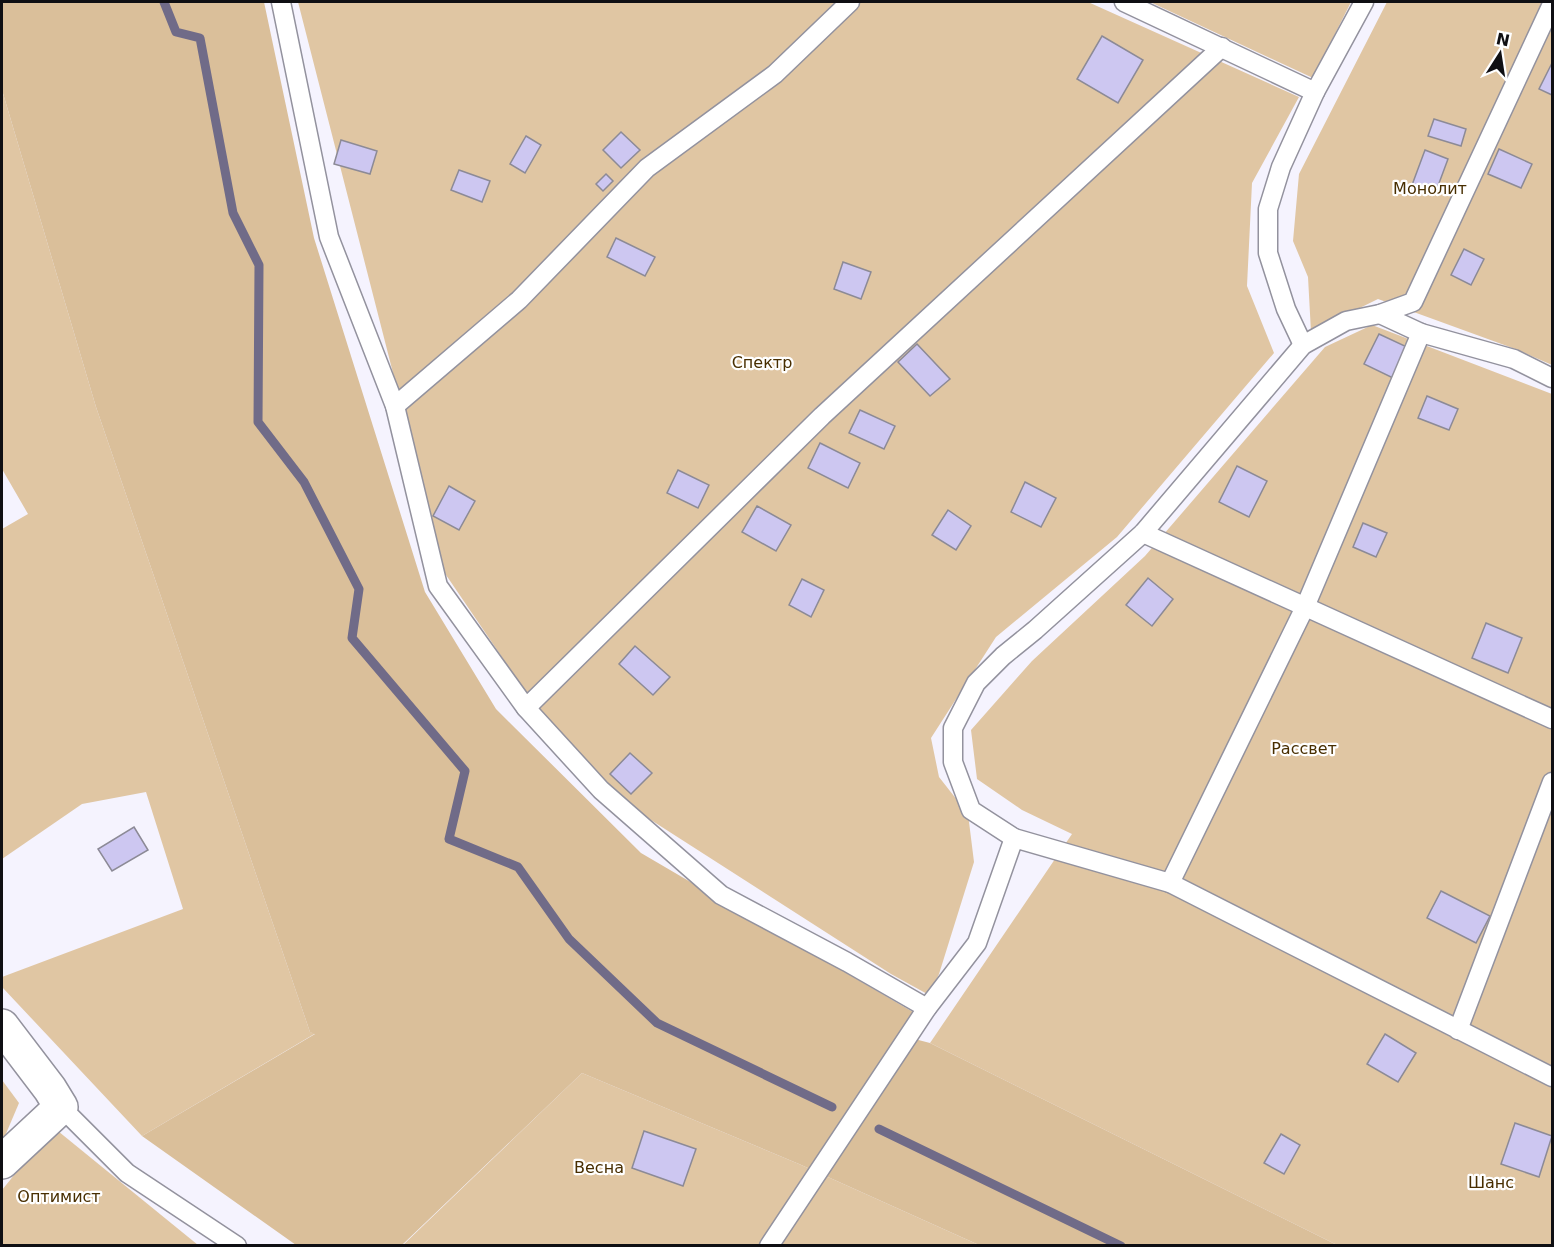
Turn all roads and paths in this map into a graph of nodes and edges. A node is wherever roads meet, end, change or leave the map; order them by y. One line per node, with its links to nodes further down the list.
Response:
1 (281, 2): 12 (lane)
2 (850, 2): 12 (lane)
3 (1124, 2): 6 (lane)
4 (1364, 2): 7 (lane)
5 (1552, 4): 8 (lane)
6 (1222, 47): 7 (lane); 15 (lane)
7 (1315, 92): 10 (lane)
8 (1380, 314): 9 (lane); 10 (lane)
9 (1421, 333): 11 (lane); 14 (lane)
10 (1303, 345): 13 (lane)
11 (1552, 378)
12 (395, 406): 15 (lane)
13 (1143, 533): 14 (lane); 18 (lane)
14 (1305, 607): 16 (lane); 19 (lane)
15 (526, 708): 20 (lane)
16 (1552, 719)
17 (1552, 782): 22 (lane)
18 (1014, 838): 19 (lane); 20 (lane)
19 (1170, 883): 22 (lane)
20 (927, 1008): 27 (lane)
21 (2, 1026): 24 (street)
22 (1458, 1030): 23 (lane)
23 (1552, 1077)
24 (61, 1107): 25 (street); 26 (lane)
25 (2, 1162)
26 (237, 1245)
27 (769, 1245)

